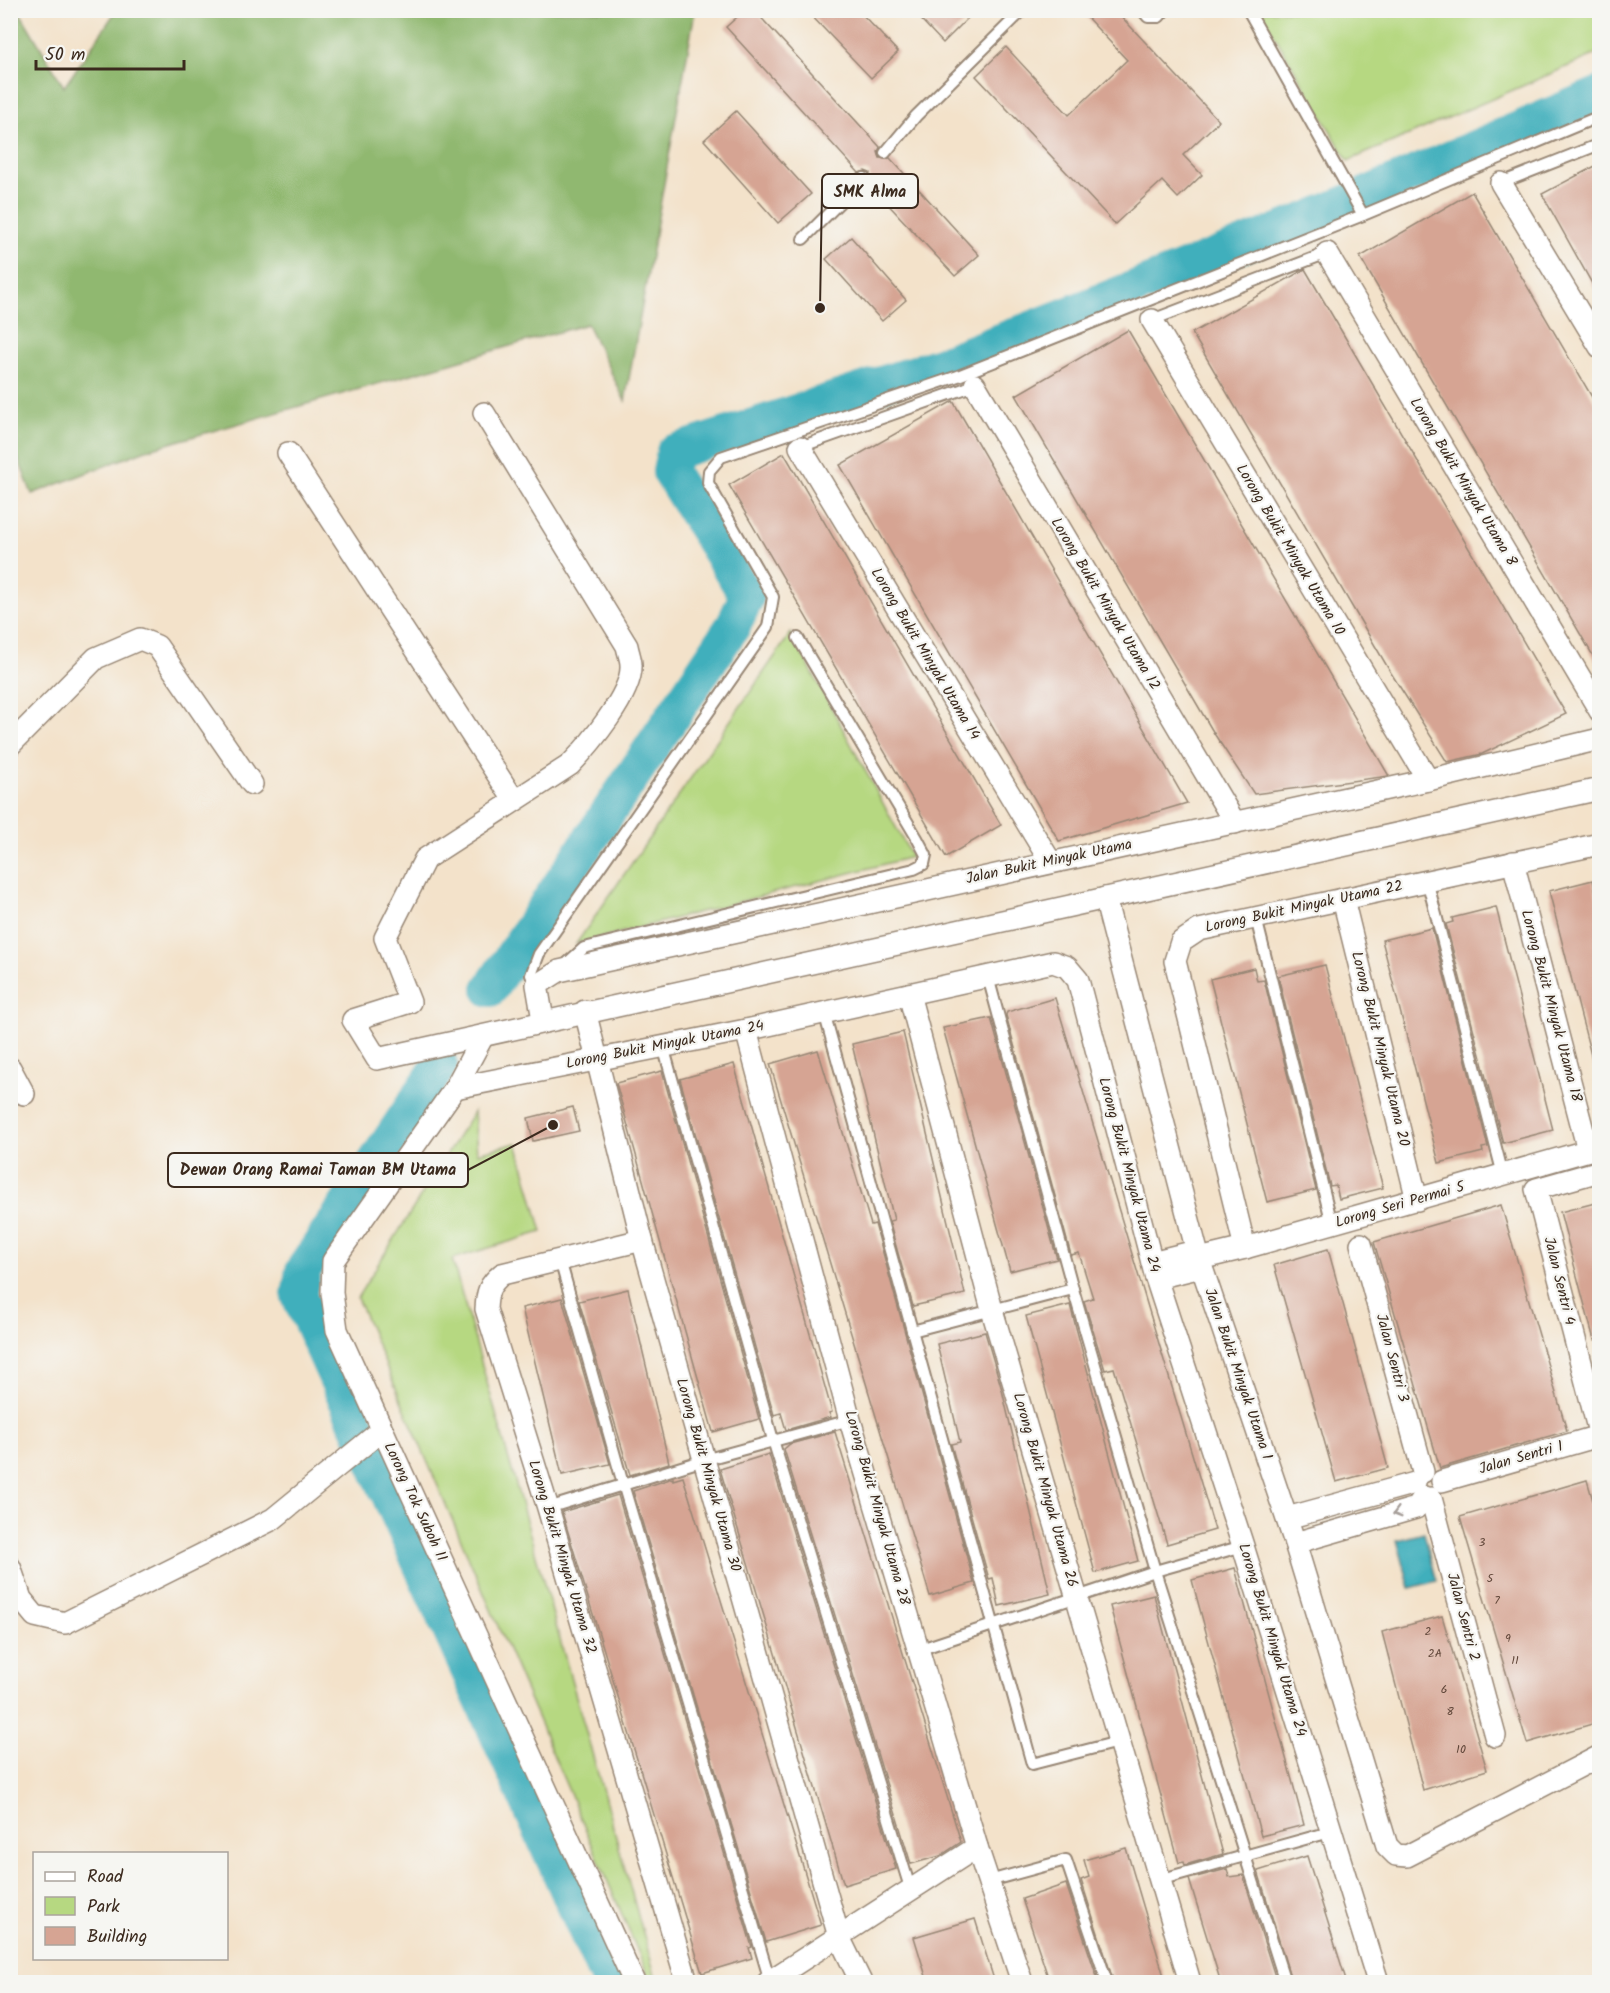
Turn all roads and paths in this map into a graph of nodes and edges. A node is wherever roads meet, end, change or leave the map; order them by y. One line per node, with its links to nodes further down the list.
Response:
1 (1023, 10): 7 (lane)
2 (1142, 10): 3 (lane)
3 (1165, 10)
4 (1248, 10): 10 (lane)
5 (1599, 116): 10 (lane)
6 (1599, 144): 9 (lane)
7 (885, 153)
8 (864, 178): 11 (lane)
9 (1501, 183): 14 (street)
10 (1361, 210): 37 (lane)
11 (803, 239)
12 (1327, 253): 13 (lane); 20 (street, Lorong Bukit Minyak Utama 8)
13 (1152, 320): 23 (street, Lorong Bukit Minyak Utama 10)
14 (1599, 347)
15 (975, 385): 17 (lane); 27 (street, Lorong Bukit Minyak Utama 12)
16 (484, 413): 26 (street)
17 (800, 447): 29 (street, Lorong Bukit Minyak Utama 14)
18 (288, 453): 26 (street)
19 (798, 638): 35 (lane)
20 (1599, 711)
21 (1599, 739): 23 (street, Jalan Bukit Minyak Utama)
22 (10, 745): 24 (street)
23 (1428, 780): 27 (street, Jalan Bukit Minyak Utama)
24 (252, 784)
25 (1599, 789): 32 (street)
26 (514, 800): 43 (street)
27 (1235, 823): 29 (street, Jalan Bukit Minyak Utama)
28 (1599, 844): 30 (street, Lorong Bukit Minyak Utama 22)
29 (1050, 861): 35 (street, Jalan Bukit Minyak Utama)
30 (1514, 862): 31 (street, Lorong Bukit Minyak Utama 22); 49 (street, Lorong Bukit Minyak Utama 18)
31 (1427, 880): 33 (street, Lorong Bukit Minyak Utama 22); 51 (lane)
32 (1105, 898): 39 (street); 57 (street, Jalan Bukit Minyak Utama 1)
33 (1343, 899): 34 (street, Lorong Bukit Minyak Utama 22); 52 (street, Lorong Bukit Minyak Utama 20)
34 (1256, 918): 53 (lane); 56 (street, Lorong Bukit Minyak Utama 22)
35 (559, 971): 37 (street, Jalan Bukit Minyak Utama)
36 (988, 976): 38 (street, Lorong Bukit Minyak Utama 24); 59 (street, Lorong Bukit Minyak Utama 24); 60 (lane)
37 (537, 985): 41 (street)
38 (909, 994): 40 (street, Lorong Bukit Minyak Utama 24); 61 (street, Lorong Bukit Minyak Utama 26)
39 (585, 1011): 41 (street); 45 (street, Lorong Bukit Minyak Utama 30)
40 (824, 1011): 42 (street, Lorong Bukit Minyak Utama 24); 62 (lane)
41 (543, 1020): 43 (street)
42 (746, 1030): 44 (street, Lorong Bukit Minyak Utama 24); 63 (street, Lorong Bukit Minyak Utama 28)
43 (483, 1036): 47 (street, Lorong Tok Suboh 11)
44 (663, 1046): 45 (street, Lorong Bukit Minyak Utama 24); 66 (lane)
45 (597, 1059): 47 (street, Lorong Bukit Minyak Utama 24); 54 (street, Lorong Bukit Minyak Utama 30)
46 (10, 1068): 48 (street)
47 (455, 1088): 64 (street, Lorong Tok Suboh 11)
48 (24, 1094)
49 (1594, 1148): 51 (street, Lorong Seri Permai 5)
50 (1599, 1171): 65 (street, Jalan Sentri 4)
51 (1503, 1175): 52 (street, Lorong Seri Permai 5)
52 (1417, 1200): 53 (street, Lorong Seri Permai 5)
53 (1332, 1224): 56 (street, Lorong Seri Permai 5)
54 (642, 1240): 58 (street, Lorong Bukit Minyak Utama 32); 67 (street, Lorong Bukit Minyak Utama 30)
55 (1360, 1244): 69 (street, Jalan Sentri 3)
56 (1245, 1248): 57 (street, Lorong Seri Permai 5)
57 (1199, 1259): 59 (street, Lorong Seri Permai 5); 71 (street, Jalan Bukit Minyak Utama 1)
58 (560, 1260): 68 (lane); 70 (street, Lorong Bukit Minyak Utama 32)
59 (1154, 1270): 73 (street, Lorong Bukit Minyak Utama 24)
60 (1073, 1289): 61 (lane); 75 (lane)
61 (992, 1310): 62 (lane); 76 (street, Lorong Bukit Minyak Utama 26)
62 (912, 1331): 77 (lane)
63 (850, 1420): 66 (lane); 78 (street, Lorong Bukit Minyak Utama 28)
64 (377, 1434): 74 (street); 90 (street, Lorong Tok Suboh 11)
65 (1599, 1436): 69 (street, Jalan Sentri 1)
66 (773, 1440): 67 (lane); 87 (lane)
67 (704, 1460): 68 (lane); 88 (street, Lorong Bukit Minyak Utama 30)
68 (623, 1485): 70 (lane); 89 (lane)
69 (1427, 1486): 71 (street, Jalan Sentri 1); 72 (street, Jalan Sentri 1, one-way to 72); 79 (street, Jalan Sentri 2)
70 (548, 1508): 91 (street, Lorong Bukit Minyak Utama 32)
71 (1287, 1518): 72 (street, Jalan Bukit Minyak Utama 1)
72 (1294, 1543): 81 (street, Jalan Bukit Minyak Utama 1)
73 (1243, 1546): 75 (lane); 82 (street, Lorong Bukit Minyak Utama 24)
74 (10, 1567)
75 (1155, 1571): 76 (lane); 84 (lane)
76 (1076, 1597): 77 (lane); 80 (street, Lorong Bukit Minyak Utama 26)
77 (995, 1626): 78 (lane); 80 (lane)
78 (918, 1650): 83 (street, Lorong Bukit Minyak Utama 28)
79 (1495, 1736)
80 (1118, 1742): 85 (street, Lorong Bukit Minyak Utama 26)
81 (1599, 1756)
82 (1330, 1832): 84 (lane); 97 (street, Lorong Bukit Minyak Utama 24)
83 (977, 1847): 86 (street, Lorong Bukit Minyak Utama 28); 87 (street)
84 (1244, 1856): 85 (lane); 96 (lane)
85 (1159, 1880): 95 (street, Lorong Bukit Minyak Utama 26)
86 (989, 1881): 93 (street, Lorong Bukit Minyak Utama 28); 94 (lane)
87 (911, 1892): 88 (street)
88 (839, 1937): 89 (street); 92 (street, Lorong Bukit Minyak Utama 30)
89 (769, 1982)
90 (634, 1983)
91 (687, 1983)
92 (861, 1983)
93 (1022, 1983)
94 (1107, 1983)
95 (1190, 1983)
96 (1285, 1983)
97 (1378, 1983)

